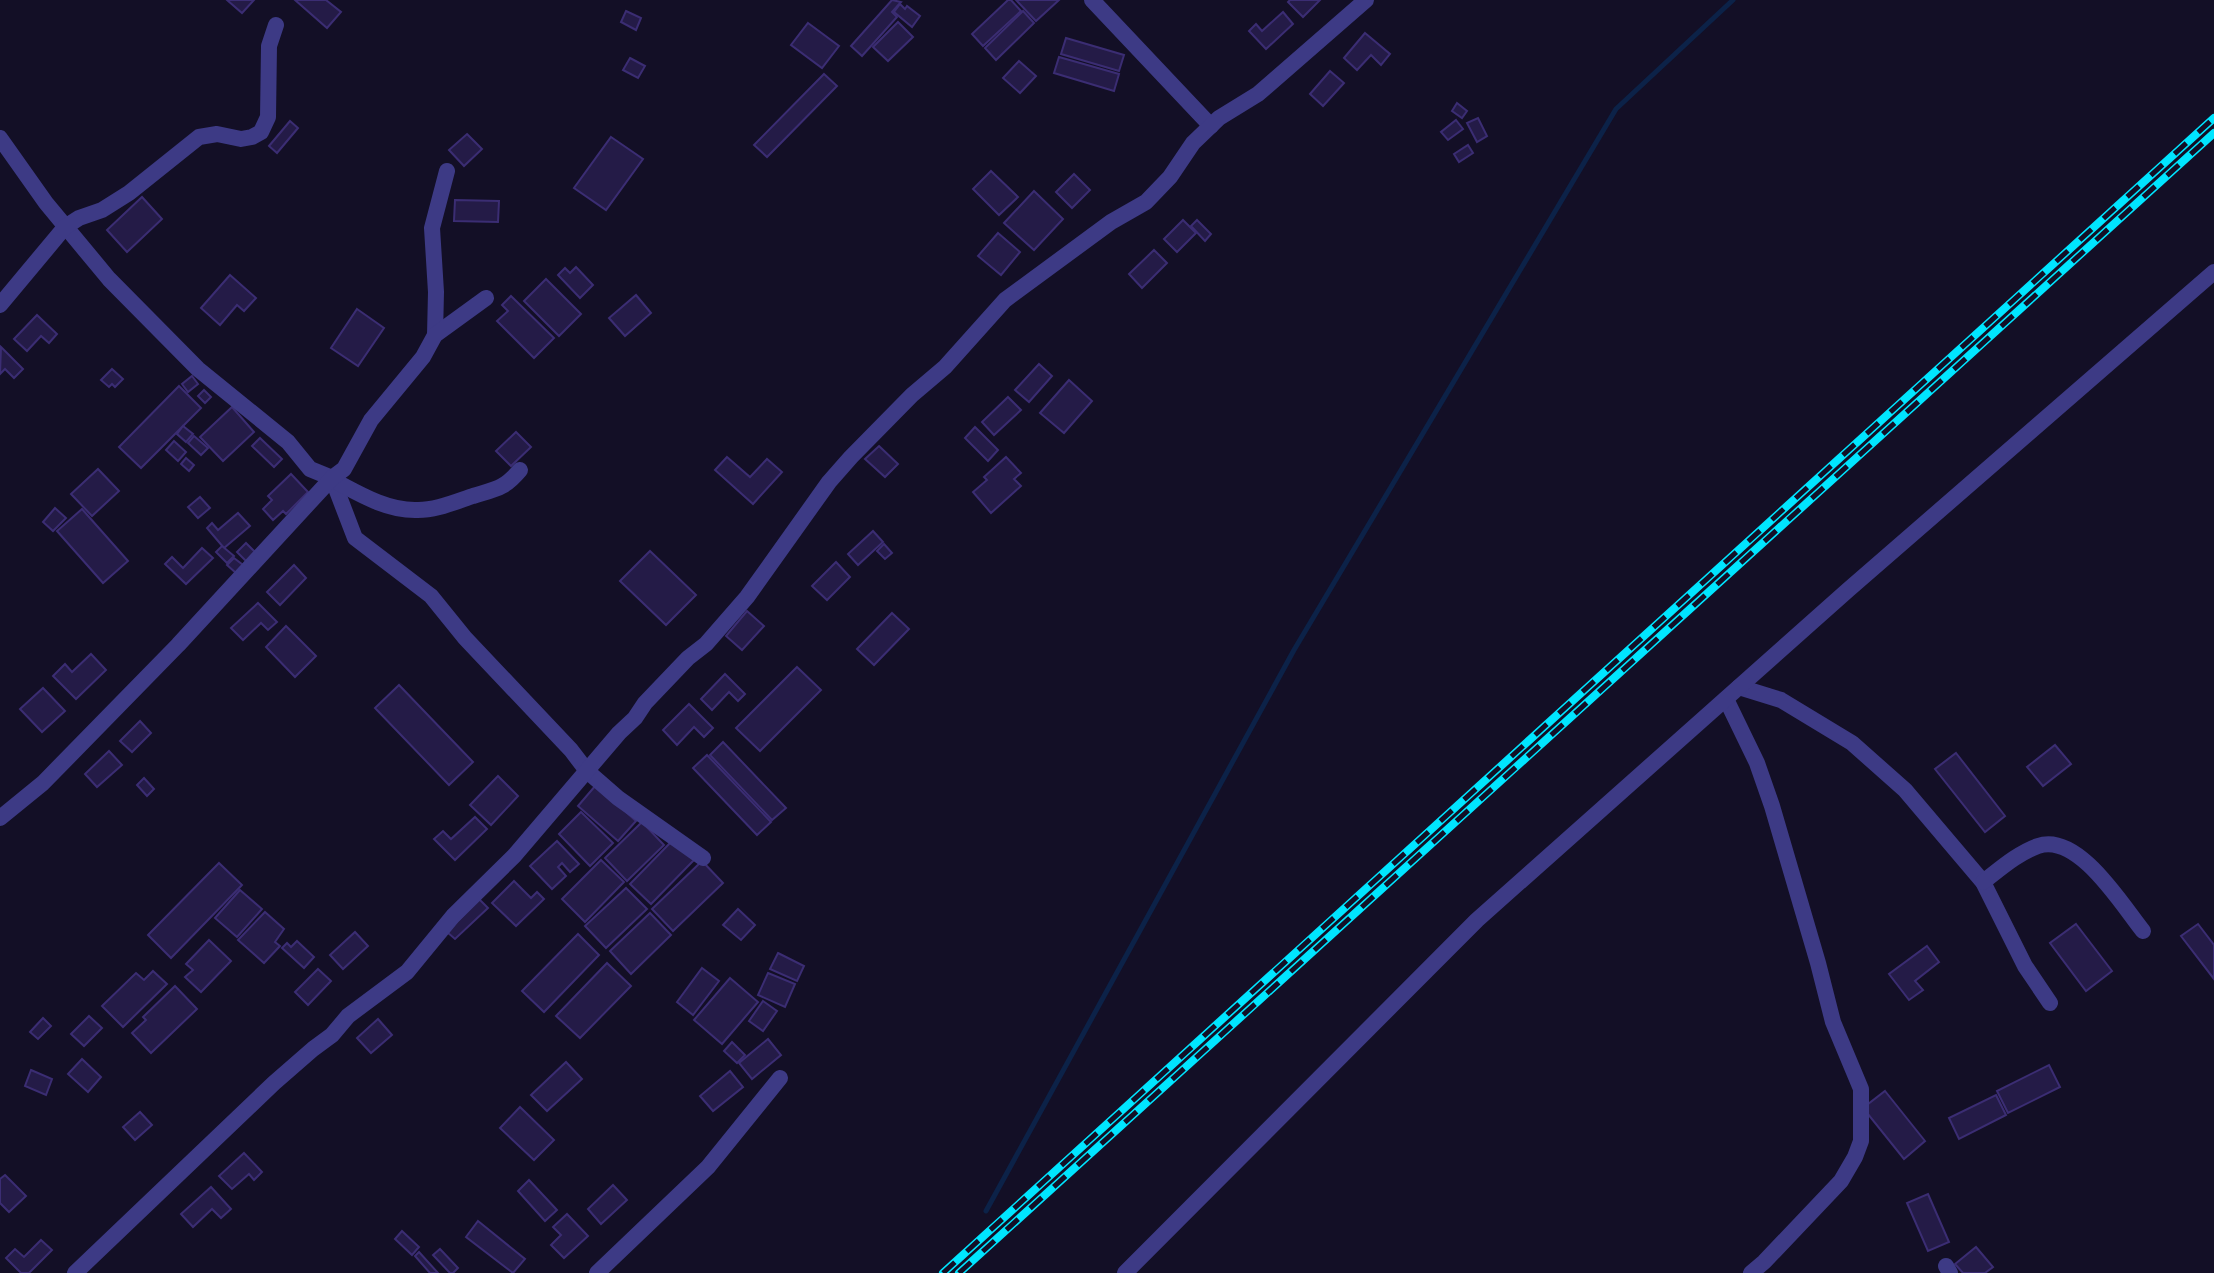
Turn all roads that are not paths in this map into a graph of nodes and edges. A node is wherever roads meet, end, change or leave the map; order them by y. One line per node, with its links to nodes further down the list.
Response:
1 (1092, 0): 4 (street)
2 (1366, 0): 4 (street)
3 (276, 25): 7 (street)
4 (1211, 126): 16 (street)
5 (0, 138): 7 (street)
6 (447, 171): 11 (street)
7 (65, 227): 10 (street); 13 (street)
8 (2214, 272): 14 (street)
9 (486, 298): 11 (street)
10 (0, 305)
11 (435, 335): 13 (street)
12 (520, 470): 13 (street)
13 (333, 479): 16 (street); 17 (street)
14 (1739, 687): 15 (street); 19 (street)
15 (1726, 699): 25 (street); 26 (street)
16 (587, 771): 18 (street); 23 (street)
17 (0, 818)
18 (703, 858)
19 (1983, 881): 20 (street); 21 (street)
20 (2143, 931)
21 (2050, 1003)
22 (780, 1078): 24 (street)
23 (75, 1273)
24 (597, 1273)
25 (1125, 1273)
26 (1751, 1273)

